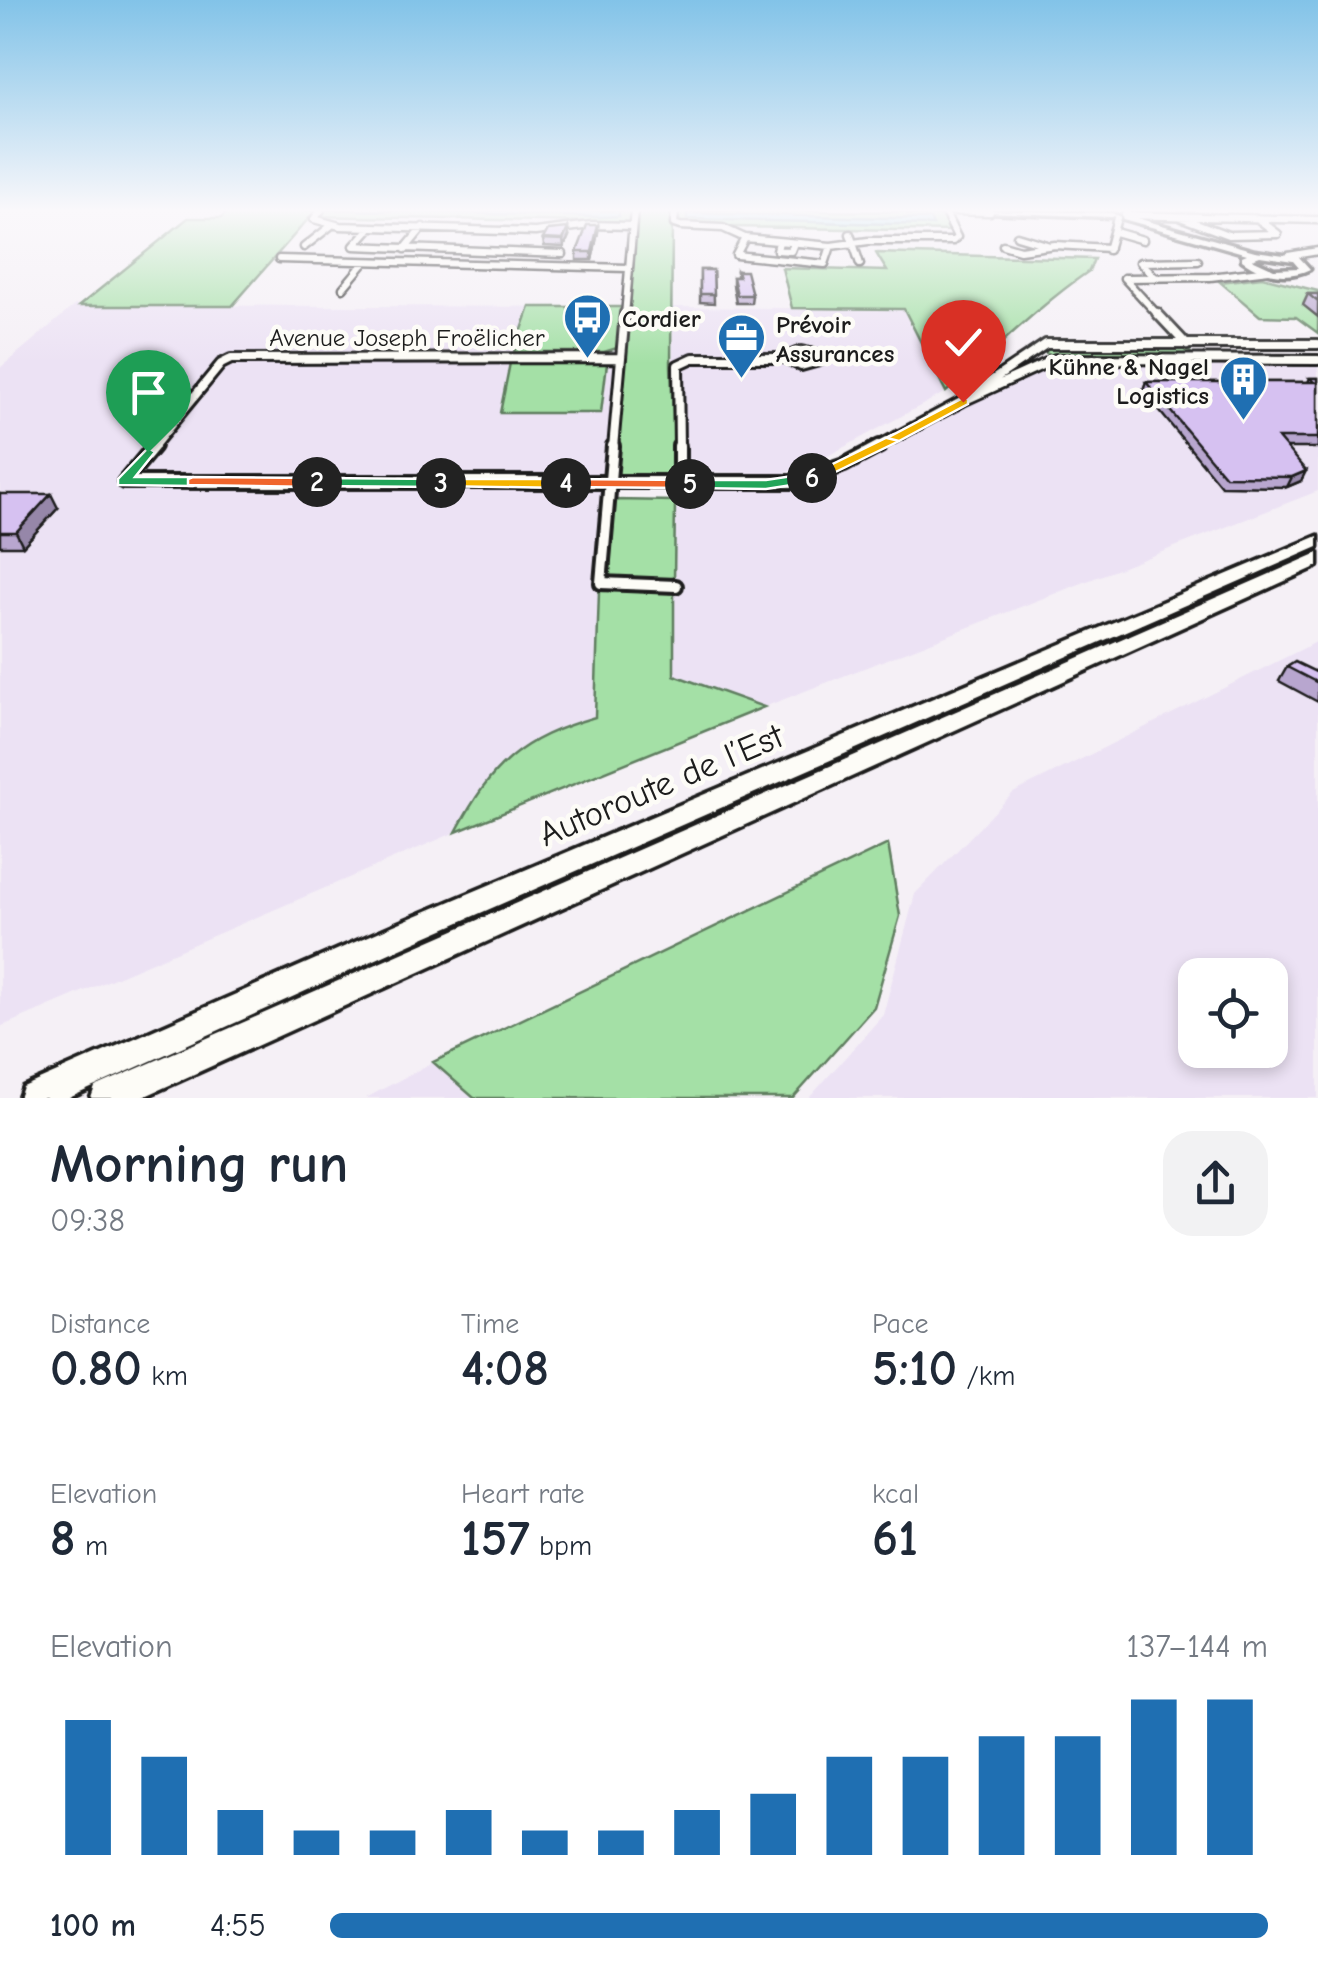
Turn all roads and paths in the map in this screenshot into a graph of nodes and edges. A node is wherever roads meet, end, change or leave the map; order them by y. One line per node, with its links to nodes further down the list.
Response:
1 (332, 261): 6 (street)
2 (629, 261): 7 (street)
3 (1163, 261): 11 (street)
4 (1250, 261): 8 (main road)
5 (1296, 261): 9 (main road)
6 (365, 262): 7 (street); 12 (street)
7 (628, 268): 16 (street)
8 (1254, 268): 9 (main road); 11 (street)
9 (1292, 272): 10 (main road)
10 (1318, 276)
11 (1156, 278): 13 (street)
12 (344, 288)
13 (1186, 344): 14 (street); 15 (street); 19 (street)
14 (1318, 344)
15 (1038, 349): 18 (street); 21 (street)
16 (620, 358): 22 (street); 22 (street, Avenue Joseph Froëlicher)
17 (785, 358): 23 (street)
18 (1055, 359): 19 (street); 21 (street)
19 (1201, 360): 20 (street)
20 (1318, 360)
21 (963, 402): 23 (street)
22 (610, 484): 23 (street); 26 (street)
23 (680, 484)
24 (1318, 541): 27 (highway, Autoroute de l’Est)
25 (1318, 558): 28 (highway, Autoroute de l’Est)
26 (676, 586)
27 (34, 1098)
28 (106, 1098)

